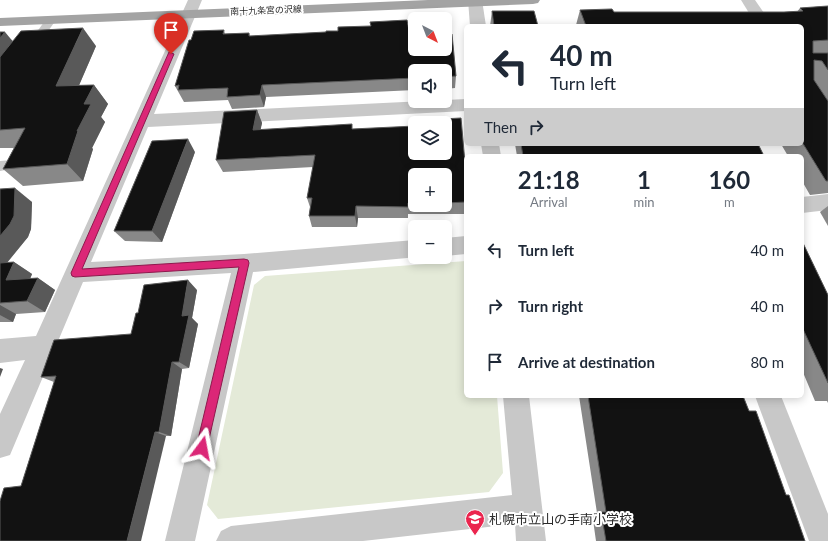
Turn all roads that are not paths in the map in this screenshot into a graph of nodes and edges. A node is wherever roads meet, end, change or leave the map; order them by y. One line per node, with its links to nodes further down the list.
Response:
1 (533, 0): 3 (main road, 南十九条宮の沢線)
2 (748, 0): 9 (street)
3 (475, 2): 4 (main road, 南十九条宮の沢線); 8 (street)
4 (353, 4): 5 (main road, 南十九条宮の沢線)
5 (192, 7): 6 (main road, 南十九条宮の沢線); 12 (street)
6 (51, 20): 7 (main road, 南十九条宮の沢線); 10 (lane)
7 (0, 22)
8 (478, 24)
9 (764, 24)
10 (25, 55)
11 (464, 105): 12 (street)
12 (141, 122): 19 (street)
13 (828, 202): 14 (street)
14 (804, 205)
15 (464, 245): 16 (street)
16 (452, 246)
17 (408, 250): 18 (street)
18 (244, 263): 19 (street); 26 (street)
19 (75, 273): 20 (street)
20 (42, 347): 21 (street); 24 (street)
21 (0, 350)
22 (516, 398): 25 (street)
23 (769, 398): 29 (street)
24 (0, 445)
25 (528, 508): 27 (street); 28 (street)
26 (180, 541)
27 (231, 541)
28 (531, 541)
29 (824, 541)

